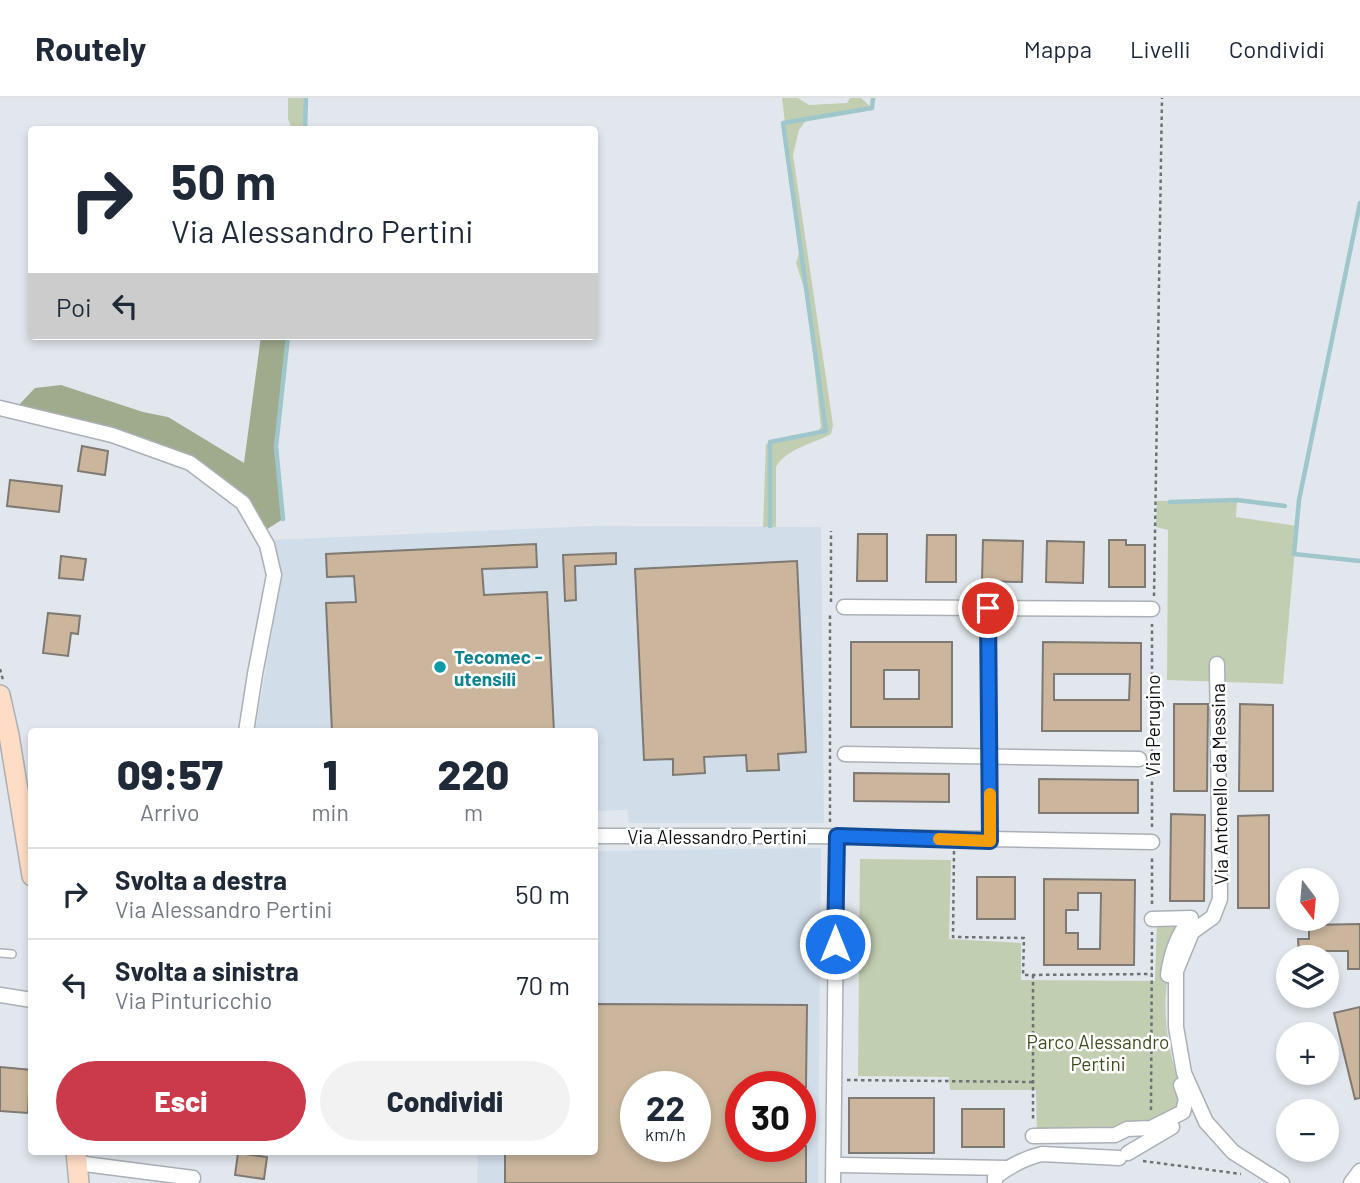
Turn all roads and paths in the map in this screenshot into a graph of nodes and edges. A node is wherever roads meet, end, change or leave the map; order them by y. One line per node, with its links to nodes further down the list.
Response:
1 (1162, 98): 6 (path, Via Perugino)
2 (0, 408): 9 (street)
3 (831, 531): 15 (path)
4 (844, 607): 5 (street)
5 (988, 608): 6 (street); 11 (street)
6 (1152, 609): 18 (path, Via Perugino)
7 (1217, 664): 28 (street, Via Antonello da Messina)
8 (0, 695): 13 (street)
9 (247, 728)
10 (845, 754): 11 (street)
11 (991, 755): 12 (street); 17 (street)
12 (1139, 759)
13 (27, 803)
14 (598, 836): 15 (street, Via Alessandro Pertini)
15 (833, 836): 16 (street, Via Alessandro Pertini); 26 (street)
16 (955, 840): 17 (street, Via Alessandro Pertini); 23 (path)
17 (990, 841): 18 (street, Via Alessandro Pertini)
18 (1152, 842): 19 (path, Via Perugino)
19 (1152, 919): 22 (path, Via Perugino); 29 (street)
20 (0, 953): 21 (lane)
21 (12, 954)
22 (1152, 974): 23 (path); 29 (path, Via Perugino)
23 (1033, 975): 27 (path)
24 (0, 995): 25 (street)
25 (27, 996)
26 (833, 1080): 27 (path); 40 (street)
27 (1033, 1082): 30 (path)
28 (1202, 1111): 29 (street); 42 (street, Via Antonello da Messina)
29 (1152, 1133): 30 (street); 31 (street); 33 (path, Via Perugino)
30 (1033, 1136)
31 (1123, 1155): 33 (path); 35 (street)
32 (76, 1157): 37 (street); 39 (street)
33 (1153, 1163): 38 (path)
34 (841, 1166): 35 (street)
35 (1007, 1168): 41 (street)
36 (1360, 1171): 43 (street)
37 (193, 1178)
38 (1249, 1179)
39 (79, 1183)
40 (832, 1183)
41 (995, 1183)
42 (1282, 1183)
43 (1351, 1183)

